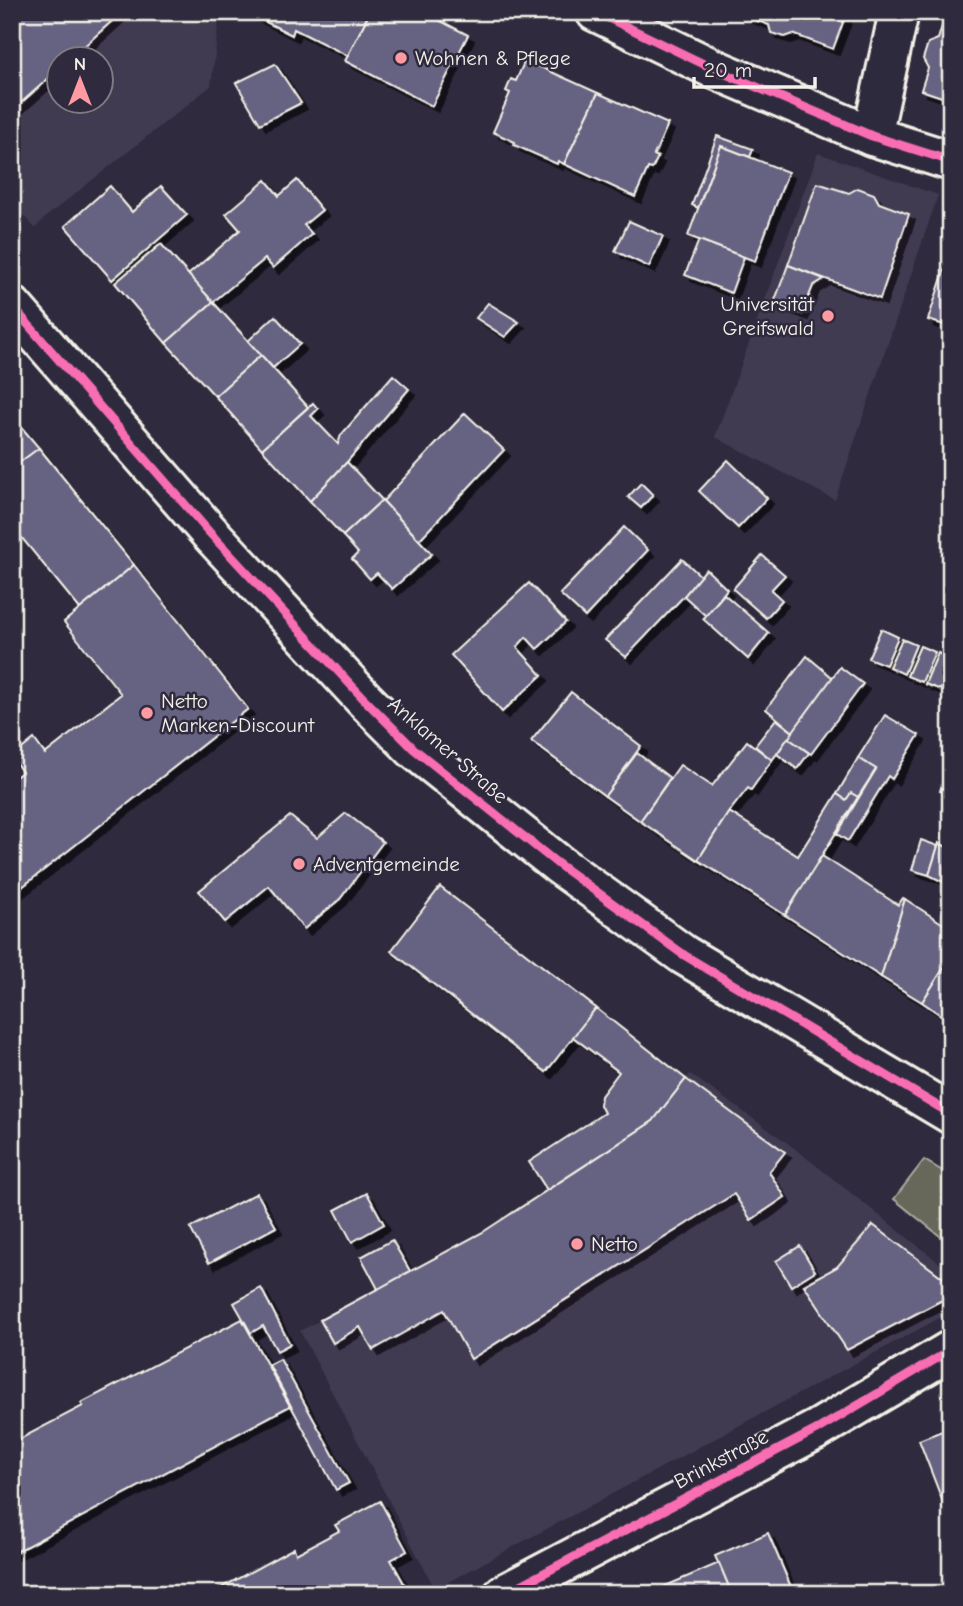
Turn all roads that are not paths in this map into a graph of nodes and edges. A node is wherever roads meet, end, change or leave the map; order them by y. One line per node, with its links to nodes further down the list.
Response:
1 (596, 12): 3 (main road)
2 (899, 12): 3 (main road)
3 (872, 136): 4 (main road)
4 (951, 160)
5 (12, 306): 6 (main road, Anklamer Straße)
6 (951, 1114)
7 (951, 1350): 8 (main road, Brinkstraße)
8 (518, 1590)

